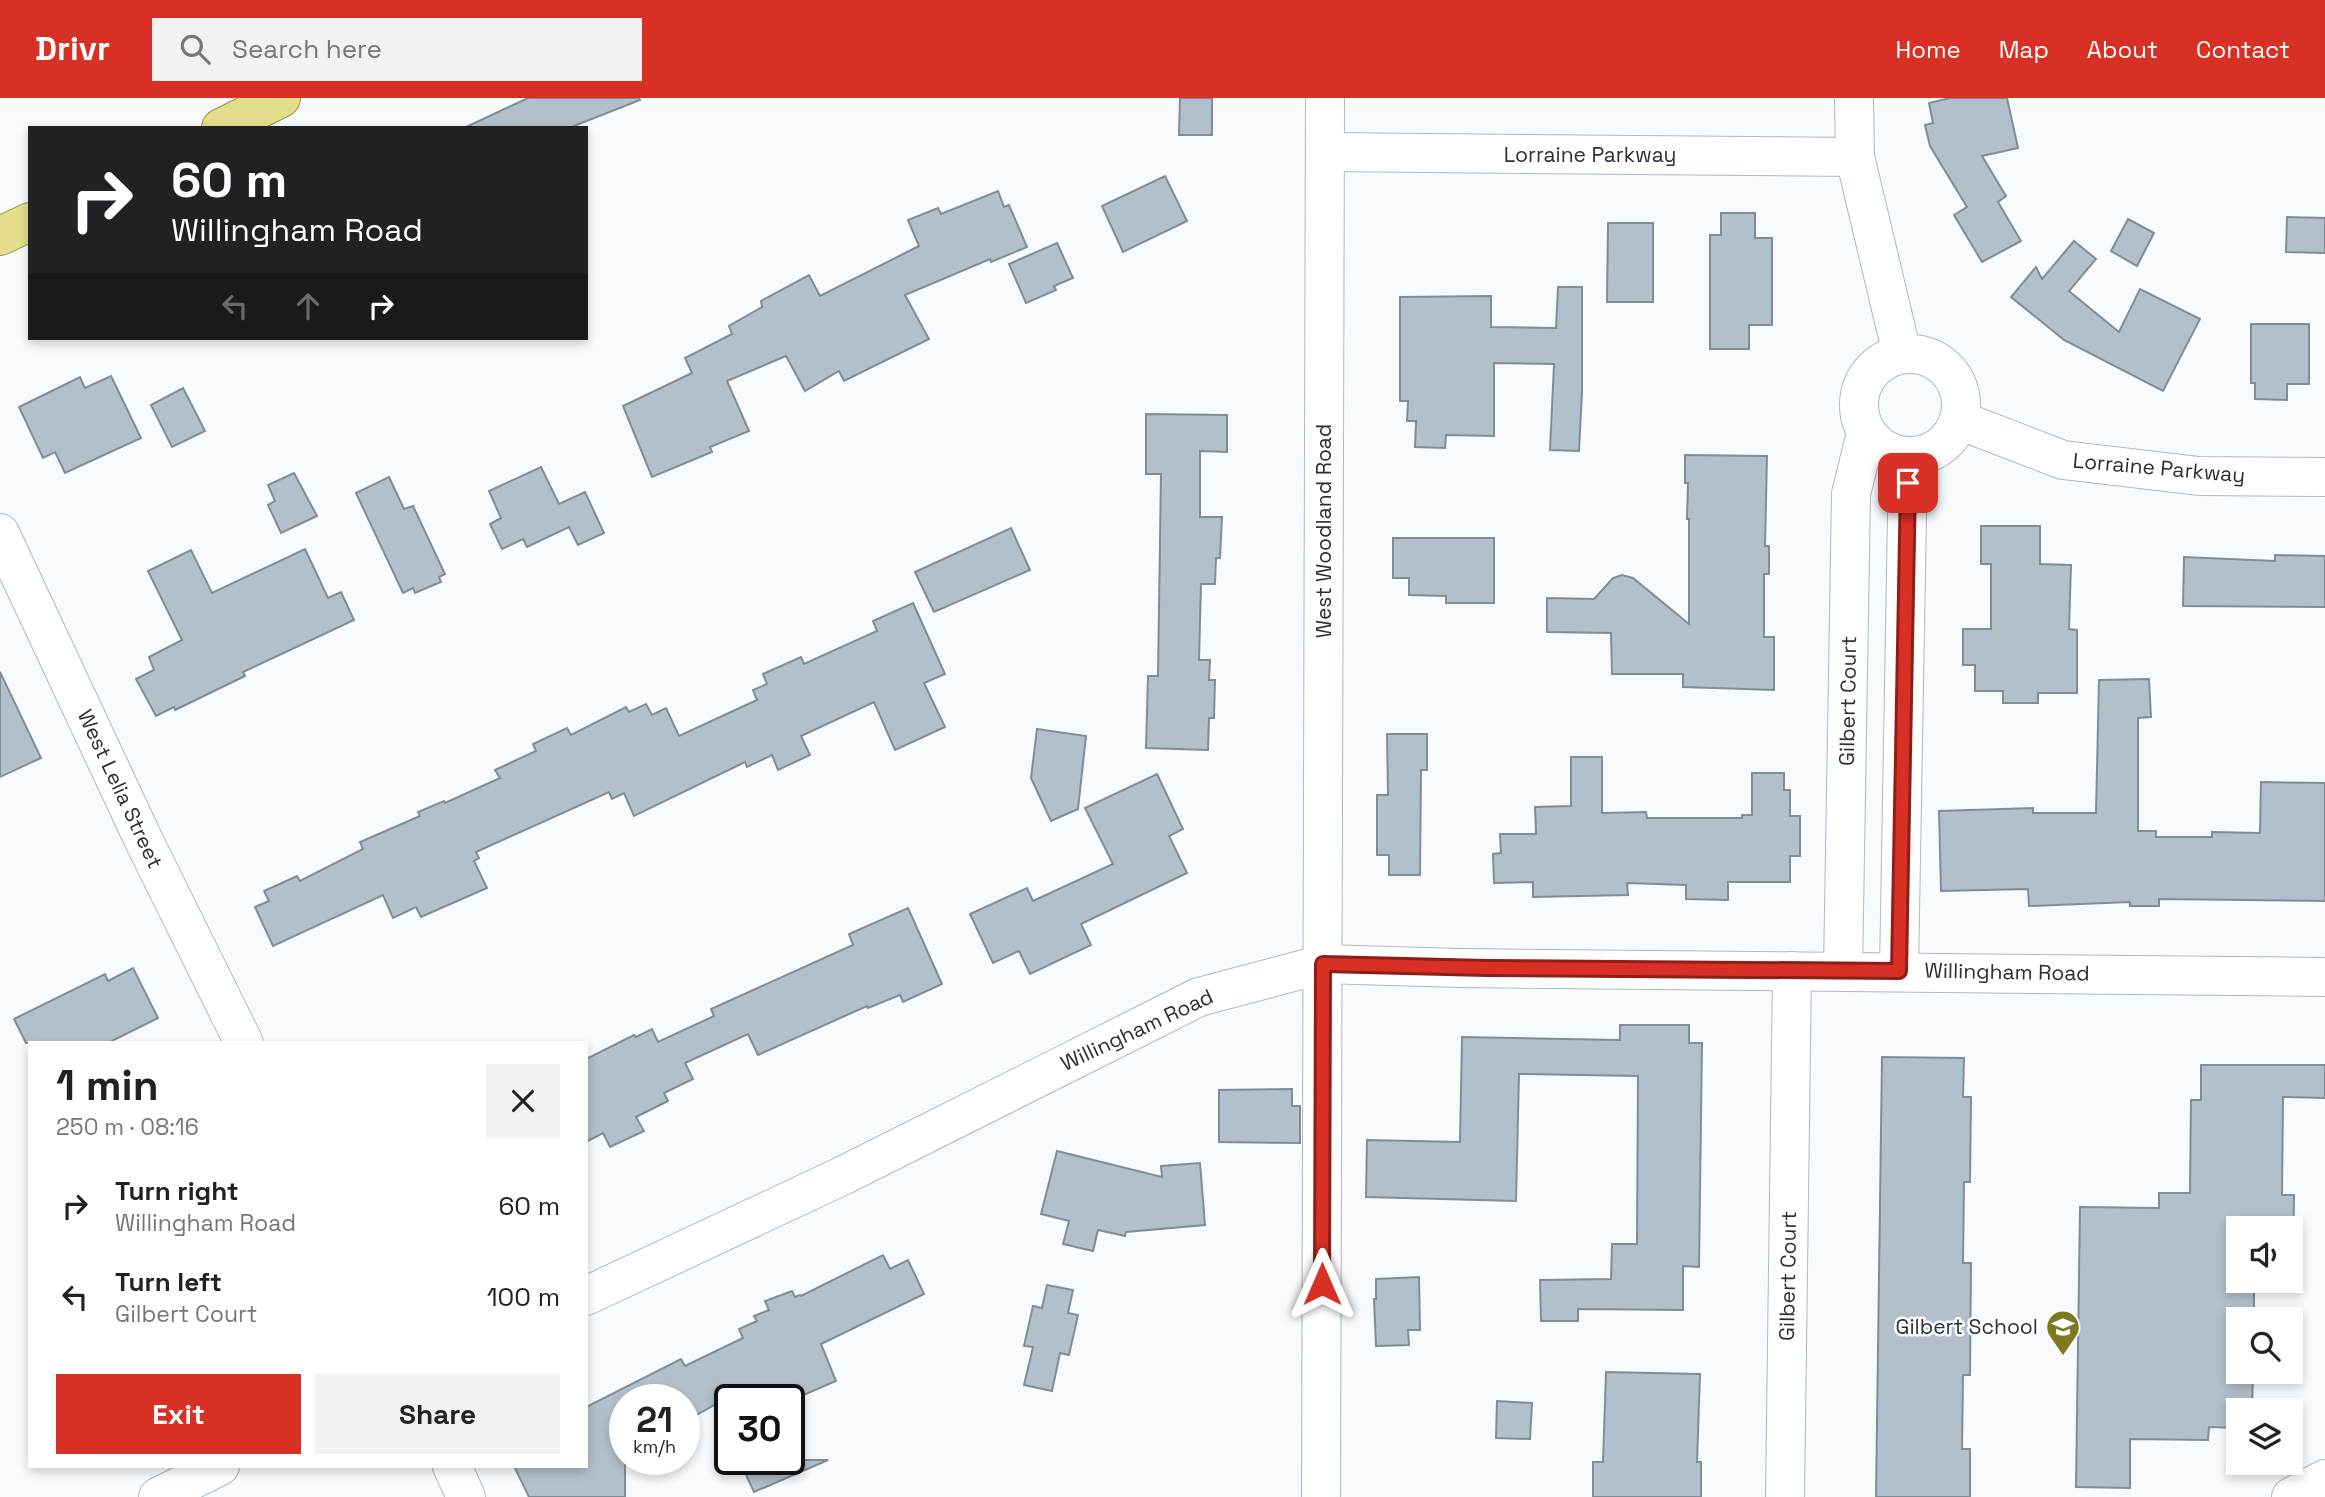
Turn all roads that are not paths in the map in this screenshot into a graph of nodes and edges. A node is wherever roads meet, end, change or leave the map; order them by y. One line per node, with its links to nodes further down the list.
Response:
1 (281, 98): 4 (main road)
2 (1325, 98): 5 (street, West Woodland Road)
3 (1854, 98): 6 (street)
4 (225, 126)
5 (1325, 152): 6 (street, Lorraine Parkway); 17 (street, West Woodland Road)
6 (1855, 157): 9 (street)
7 (28, 223): 8 (main road)
8 (0, 236)
9 (1902, 354): 10 (street); 11 (street)
10 (1959, 420): 12 (street); 13 (street, Lorraine Parkway)
11 (1866, 433): 12 (street); 16 (street, Gilbert Court)
12 (1908, 457): 15 (street)
13 (2325, 477)
14 (0, 533): 22 (street, West Lelia Street)
15 (1904, 718): 16 (street); 20 (street)
16 (1848, 719): 19 (street, Gilbert Court)
17 (1323, 964): 18 (street, Willingham Road); 23 (street, Willingham Road); 29 (street, West Woodland Road)
18 (1792, 971): 19 (street, Willingham Road); 30 (street, Gilbert Court)
19 (1843, 971): 20 (street, Willingham Road)
20 (1899, 971): 21 (street, Willingham Road)
21 (2325, 977)
22 (243, 1041)
23 (588, 1295)
24 (216, 1468): 27 (street)
25 (453, 1468): 28 (street)
26 (2325, 1479): 31 (street)
27 (158, 1497)
28 (466, 1497)
29 (1321, 1497)
30 (1785, 1497)
31 (2291, 1497)

